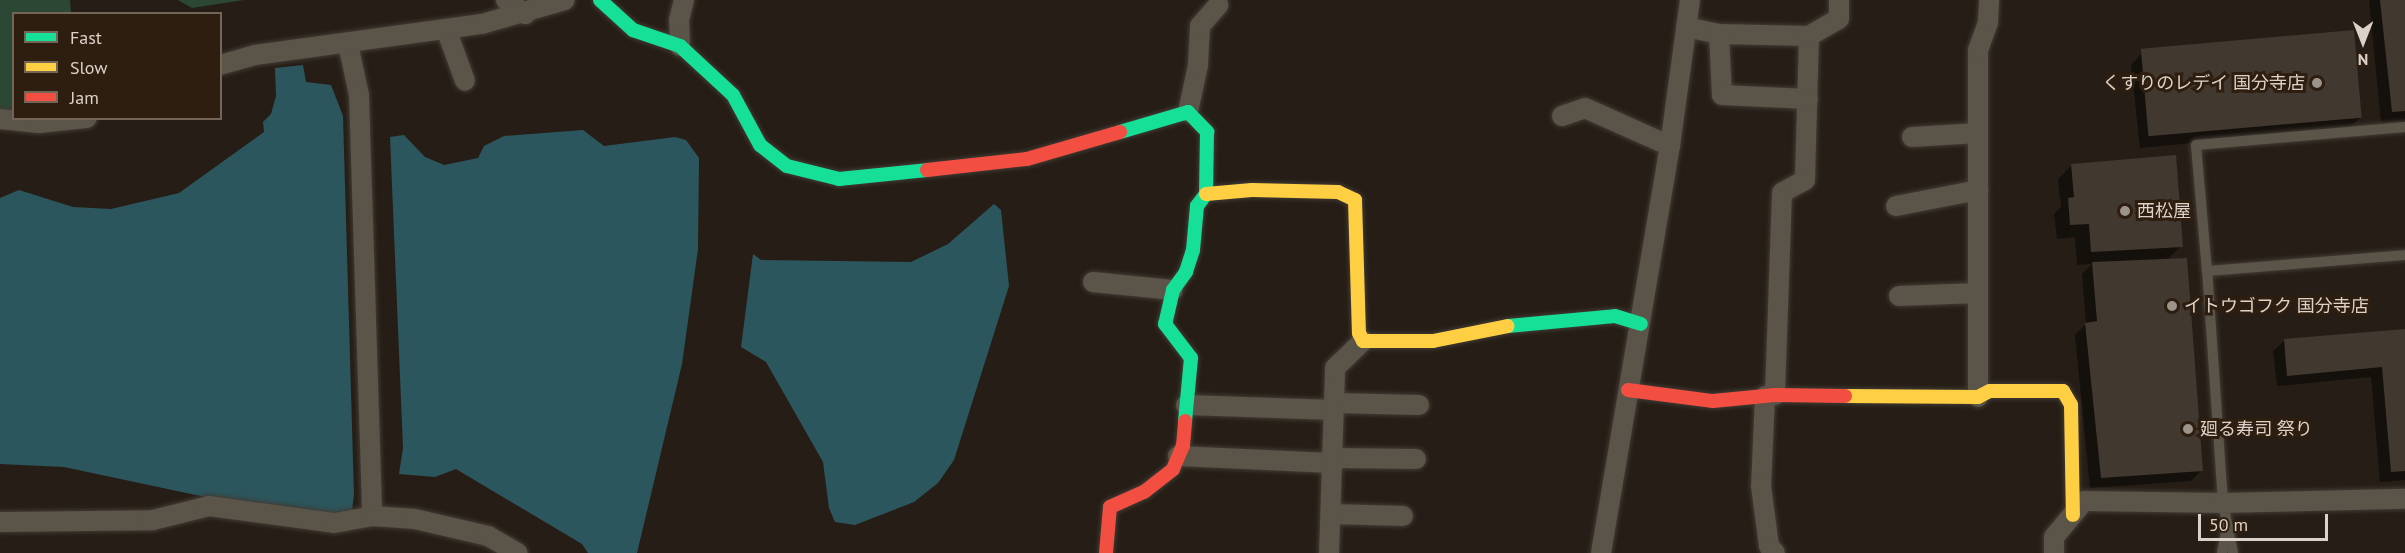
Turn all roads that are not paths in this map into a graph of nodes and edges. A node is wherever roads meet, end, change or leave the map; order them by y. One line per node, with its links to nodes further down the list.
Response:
1 (506, 0): 9 (street)
2 (565, 0): 9 (street)
3 (600, 0): 15 (street)
4 (684, 0): 15 (street)
5 (1690, 0): 10 (street)
6 (1839, 0): 13 (street)
7 (1989, 0): 24 (street)
8 (1218, 5): 19 (street)
9 (525, 14): 11 (street)
10 (1686, 27): 12 (street); 26 (street)
11 (446, 29): 14 (street); 17 (street)
12 (1719, 34): 13 (street); 18 (street)
13 (1809, 36): 18 (street)
14 (348, 44): 16 (street); 51 (street)
15 (680, 46): 19 (street)
16 (222, 64)
17 (465, 81)
18 (1808, 99): 39 (street)
19 (1188, 112): 28 (street)
20 (1562, 116): 26 (street)
21 (0, 119): 22 (street)
22 (68, 120)
23 (2405, 127): 31 (lane)
24 (1978, 133): 25 (street); 27 (street)
25 (1912, 137)
26 (1670, 146): 36 (street)
27 (1978, 190): 29 (street); 34 (street)
28 (1206, 194): 33 (street); 37 (street)
29 (1896, 206)
30 (2405, 255): 31 (lane)
31 (2207, 271): 48 (lane)
32 (1093, 282): 33 (street)
33 (1173, 290): 41 (street)
34 (1978, 293): 35 (street); 40 (street)
35 (1899, 296)
36 (1641, 324): 37 (street); 38 (street)
37 (1363, 341): 43 (street)
38 (1628, 390): 39 (street); 59 (street)
39 (1770, 396): 40 (street); 55 (street)
40 (1978, 397): 50 (street)
41 (1186, 405): 43 (street); 44 (street)
42 (1419, 405): 43 (street)
43 (1334, 406): 46 (street)
44 (1178, 456): 46 (street); 57 (street)
45 (1416, 459): 46 (street)
46 (1332, 460): 49 (street)
47 (2405, 498): 48 (street)
48 (2223, 503): 50 (street); 54 (lane)
49 (1330, 514): 52 (street); 58 (street)
50 (2073, 515): 60 (street)
51 (372, 516): 53 (street); 56 (street)
52 (1403, 516)
53 (0, 522)
54 (2226, 533): 61 (lane); 62 (lane)
55 (1770, 551)
56 (518, 553)
57 (1106, 553)
58 (1329, 553)
59 (1601, 553)
60 (2054, 553)
61 (2222, 553)
62 (2233, 553)

